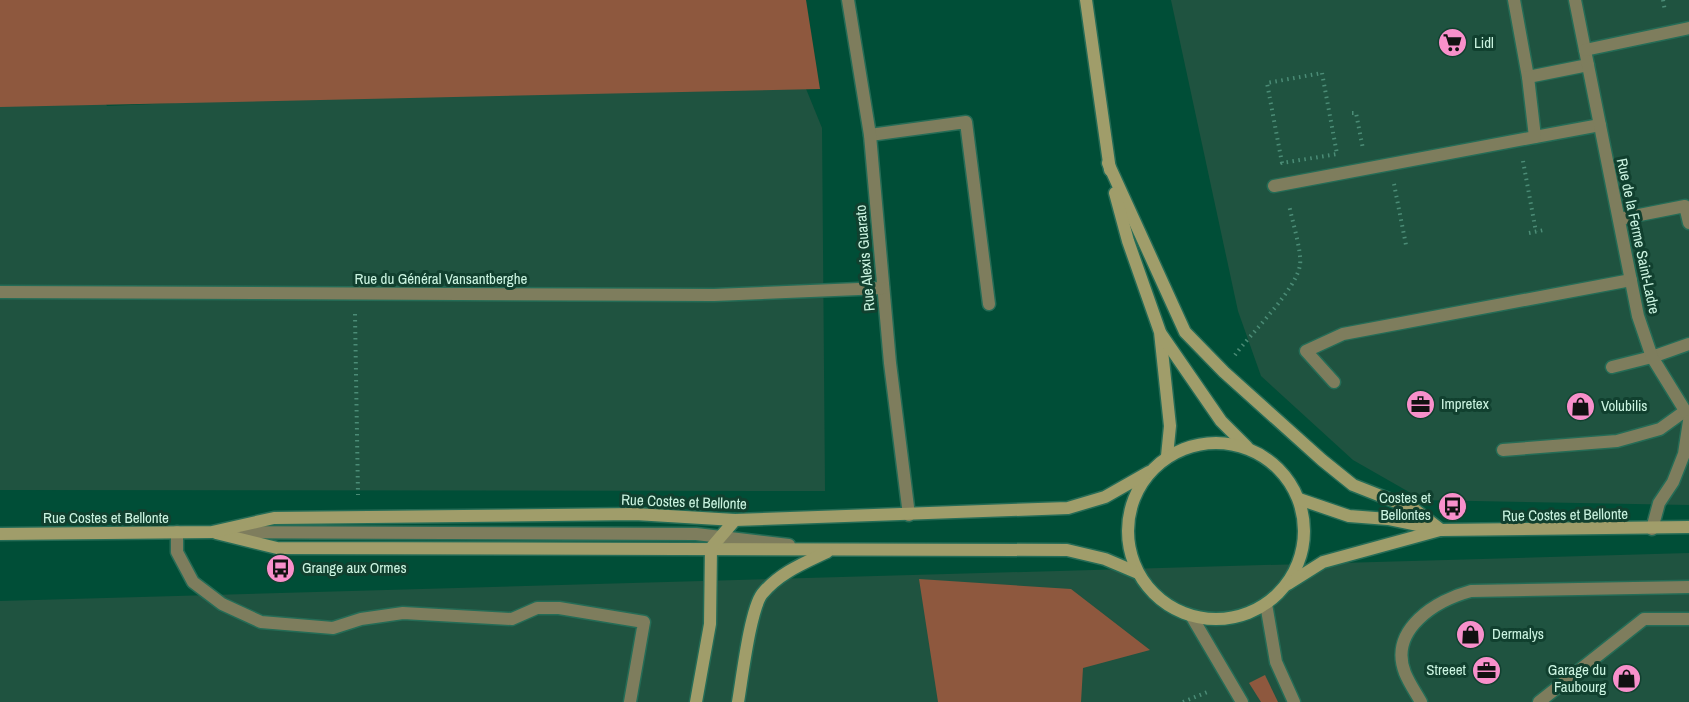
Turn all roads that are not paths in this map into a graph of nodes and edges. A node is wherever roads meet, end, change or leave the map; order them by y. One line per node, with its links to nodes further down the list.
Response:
1 (848, 0): 10 (street, Rue Alexis Guarato)
2 (1086, 0): 12 (main road)
3 (1514, 0): 8 (street)
4 (1575, 0): 6 (street, Rue de la Ferme Saint-Ladre)
5 (1689, 28): 6 (street)
6 (1585, 50): 7 (street, Rue de la Ferme Saint-Ladre)
7 (1588, 65): 8 (street); 9 (street, Rue de la Ferme Saint-Ladre)
8 (1528, 77): 11 (street)
9 (1600, 125): 11 (street); 14 (street, Rue de la Ferme Saint-Ladre)
10 (870, 135): 17 (street, Rue Alexis Guarato); 19 (street)
11 (1535, 137): 13 (street)
12 (1108, 163): 20 (main road); 35 (main road)
13 (1280, 185)
14 (1618, 219): 15 (street); 16 (street, Rue de la Ferme Saint-Ladre)
15 (1689, 223)
16 (1631, 280): 22 (street, Rue de la Ferme Saint-Ladre); 24 (street)
17 (883, 288): 18 (street, Rue du Général Vansantberghe); 31 (street, Rue Alexis Guarato)
18 (0, 292)
19 (989, 304)
20 (1160, 332): 26 (main road); 28 (main road)
21 (1689, 344): 22 (street)
22 (1652, 357): 23 (street); 25 (street, Rue de la Ferme Saint-Ladre)
23 (1612, 367)
24 (1334, 382)
25 (1687, 412): 27 (street); 34 (street)
26 (1248, 447): 28 (main road); 30 (main road)
27 (1503, 450)
28 (1167, 456): 29 (main road)
29 (1149, 472): 31 (main road, Rue Costes et Bellonte); 42 (main road)
30 (1299, 499): 35 (main road, Rue Costes et Bellonte); 43 (main road)
31 (909, 515): 32 (main road, Rue Costes et Bellonte)
32 (735, 520): 37 (main road, Rue Costes et Bellonte); 39 (main road)
33 (1689, 527): 34 (main road, Rue Costes et Bellonte)
34 (1652, 529): 35 (main road, Rue Costes et Bellonte)
35 (1441, 530): 43 (main road, Rue Costes et Bellonte)
36 (177, 532): 37 (main road, Rue Costes et Bellonte); 38 (main road, Rue Costes et Bellonte); 48 (street)
37 (212, 532): 39 (street); 40 (main road, Rue Costes et Bellonte)
38 (0, 534)
39 (721, 537): 40 (main road); 41 (street)
40 (711, 548): 41 (main road, Rue Costes et Bellonte); 49 (main road)
41 (831, 550): 42 (main road, Rue Costes et Bellonte); 50 (main road)
42 (1138, 573): 46 (main road)
43 (1287, 584): 45 (main road)
44 (1689, 587): 53 (street)
45 (1266, 604): 46 (main road); 52 (street)
46 (1192, 617): 51 (street)
47 (1689, 619): 54 (street)
48 (630, 702)
49 (696, 702)
50 (738, 702)
51 (1242, 702)
52 (1294, 702)
53 (1421, 702)
54 (1539, 702)

